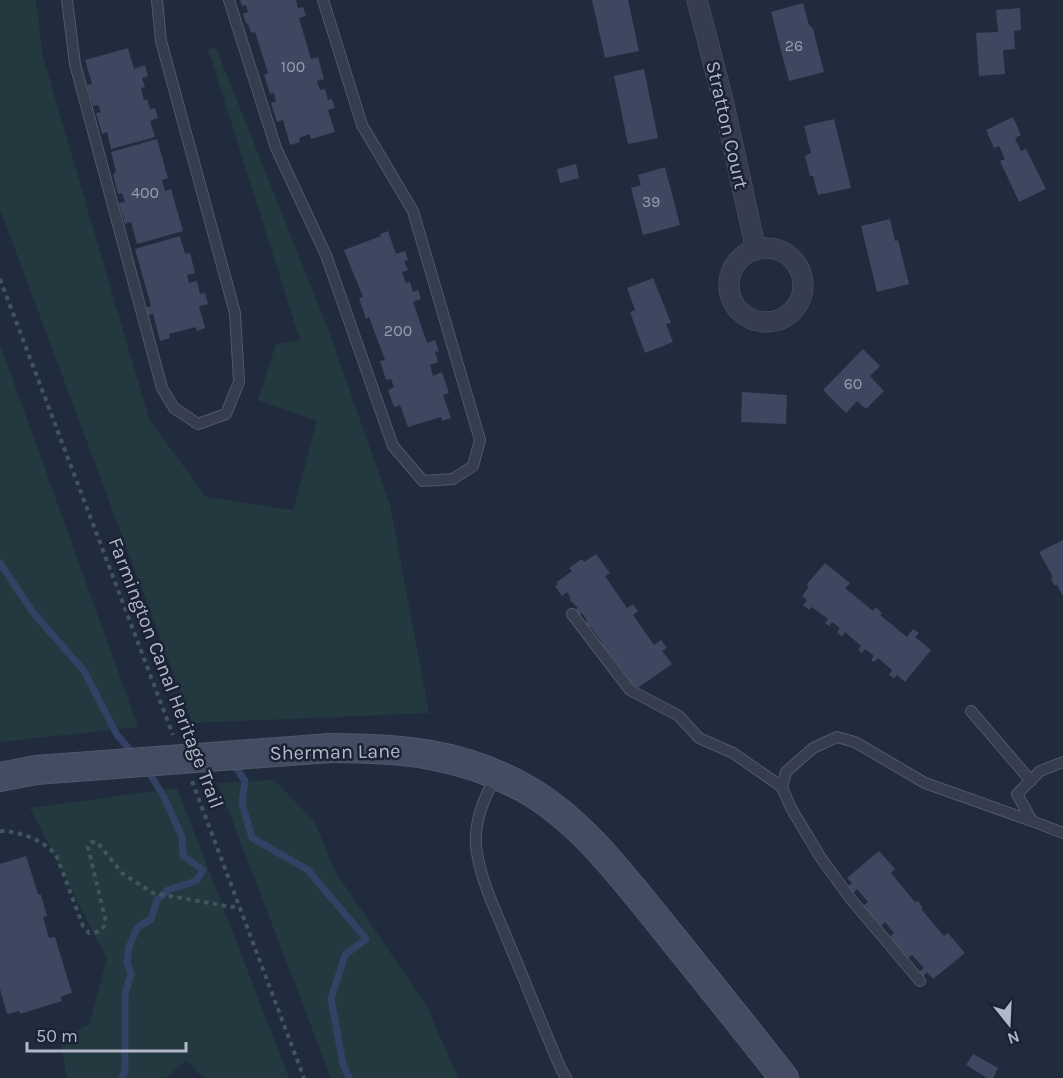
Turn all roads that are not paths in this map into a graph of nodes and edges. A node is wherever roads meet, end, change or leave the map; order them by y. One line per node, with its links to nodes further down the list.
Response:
1 (67, 0): 2 (lane)
2 (157, 0)
3 (229, 0): 4 (lane)
4 (323, 0)
5 (697, 0): 6 (street, Stratton Court)
6 (756, 250)
7 (572, 614): 13 (lane)
8 (970, 711): 12 (lane)
9 (1063, 762): 12 (lane)
10 (496, 775): 11 (street, Sherman Lane, bridge); 17 (lane); 18 (street, Sherman Lane)
11 (0, 777)
12 (1030, 781): 14 (lane)
13 (782, 787): 14 (lane); 16 (lane)
14 (1032, 821): 15 (lane)
15 (1063, 833)
16 (920, 981)
17 (566, 1078)
18 (784, 1078)

